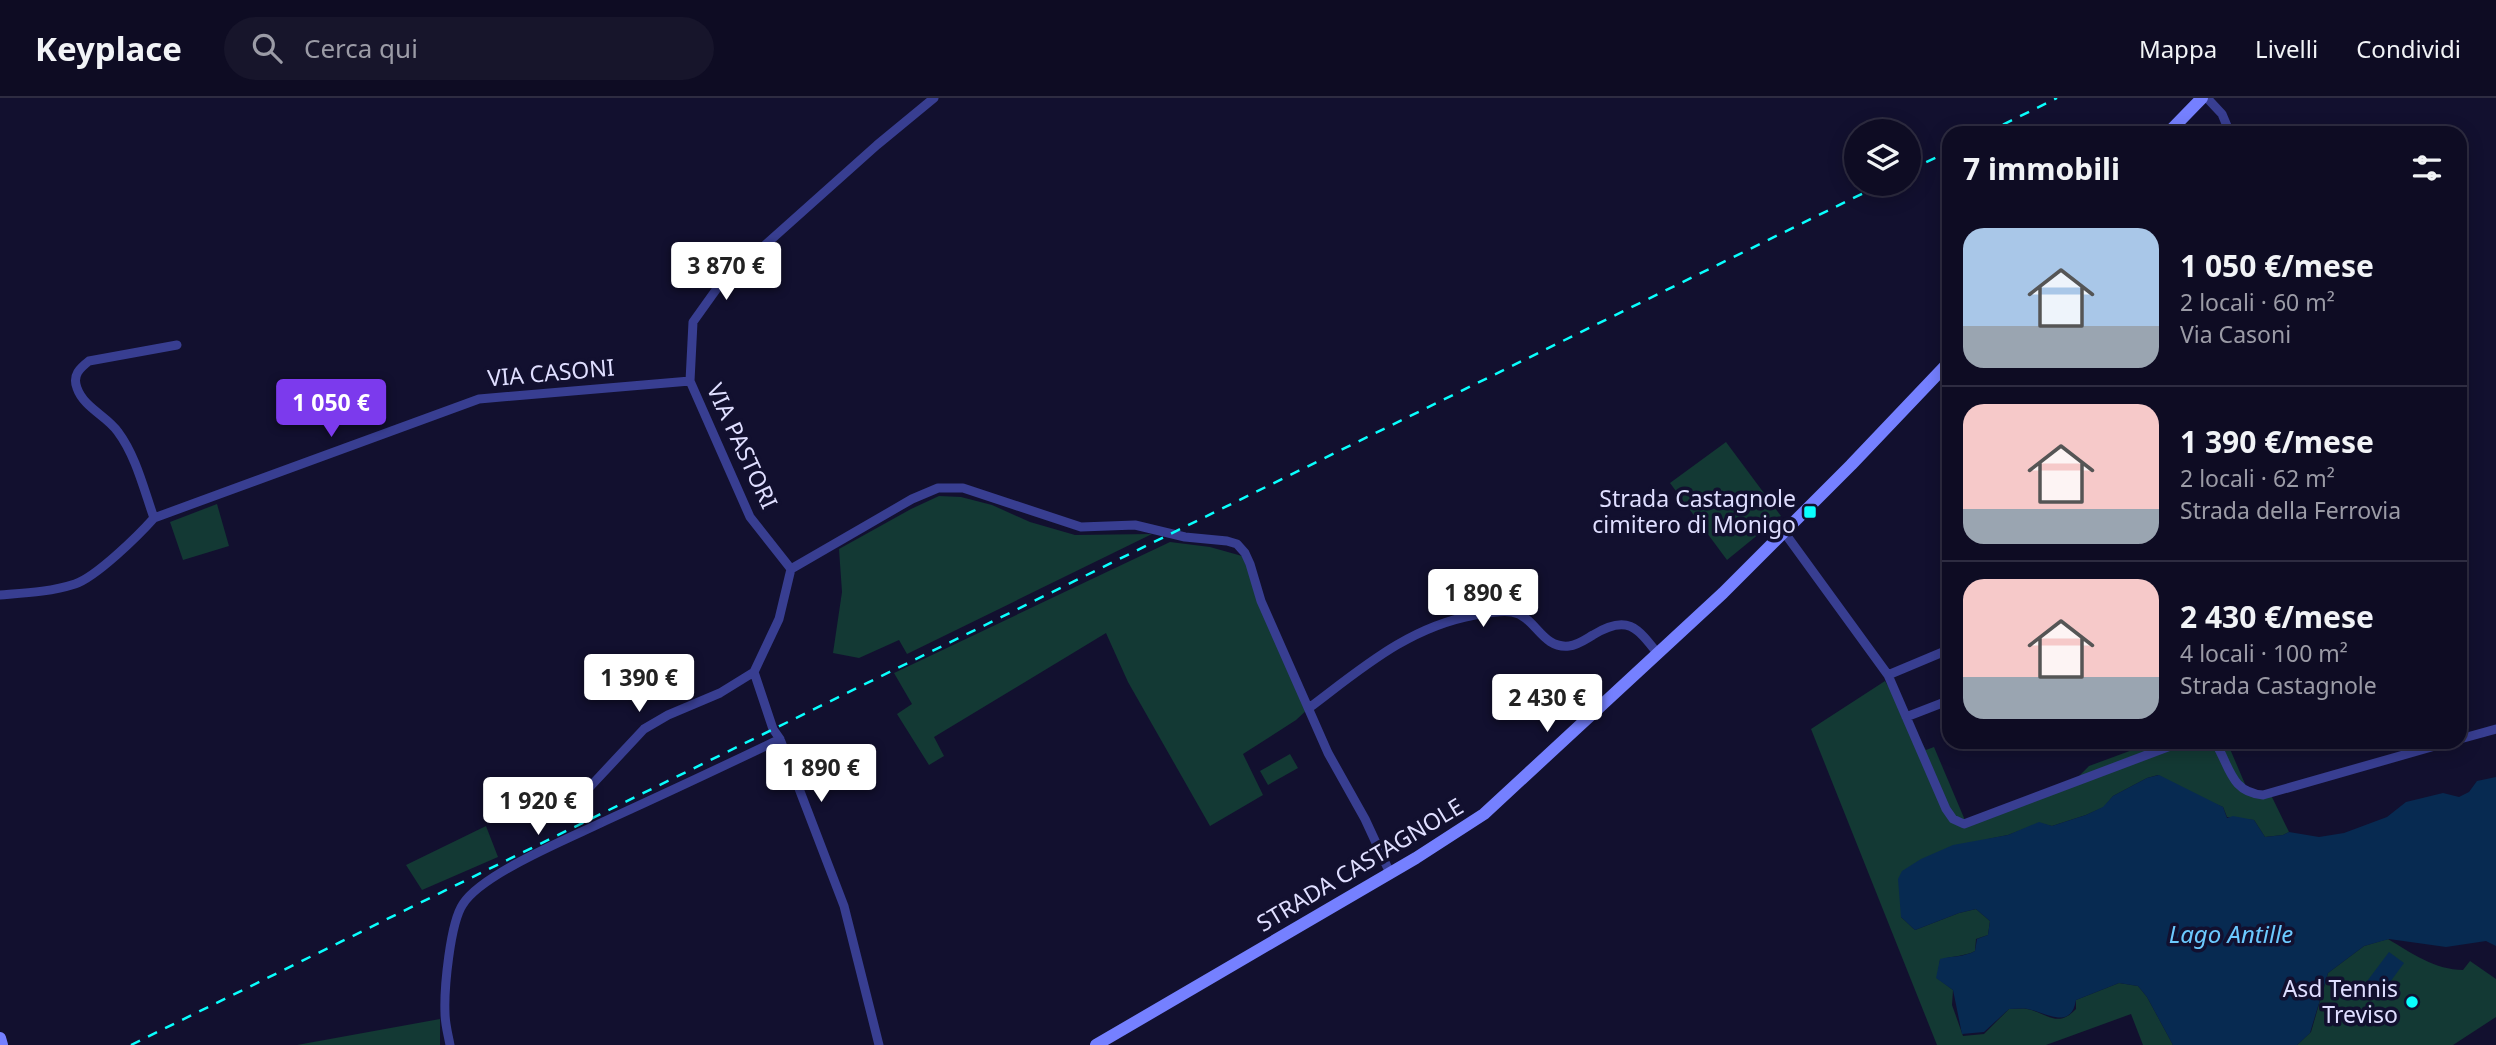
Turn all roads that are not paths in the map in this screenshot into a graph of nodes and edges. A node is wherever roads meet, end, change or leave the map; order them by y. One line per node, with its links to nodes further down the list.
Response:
1 (934, 98): 8 (street, VIA PASTORI)
2 (2202, 98): 4 (main road)
3 (2207, 98): 5 (street)
4 (2175, 126)
5 (2227, 126)
6 (177, 345): 9 (street)
7 (1942, 369): 10 (main road, STRADA CASTAGNOLE)
8 (690, 380): 9 (street, VIA CASONI); 11 (street, VIA PASTORI)
9 (154, 518): 12 (street, VIA CASONI)
10 (1784, 532): 14 (main road, STRADA CASTAGNOLE); 16 (street)
11 (791, 569): 15 (street); 18 (street)
12 (0, 595)
13 (1942, 652): 16 (street)
14 (1658, 654): 18 (street); 27 (main road, STRADA CASTAGNOLE)
15 (754, 673): 22 (street); 26 (street)
16 (1888, 675): 19 (street)
17 (1942, 703): 19 (street)
18 (1309, 708): 27 (street)
19 (1906, 717): 23 (street)
20 (2496, 729): 21 (street)
21 (2467, 737)
22 (780, 739): 30 (street); 31 (street)
23 (2162, 749)
24 (2219, 749): 25 (street)
25 (2424, 749)
26 (561, 809)
27 (1390, 873): 32 (main road, STRADA CASTAGNOLE)
28 (0, 1038): 29 (main road)
29 (2, 1045)
30 (450, 1045)
31 (879, 1045)
32 (1096, 1045)

